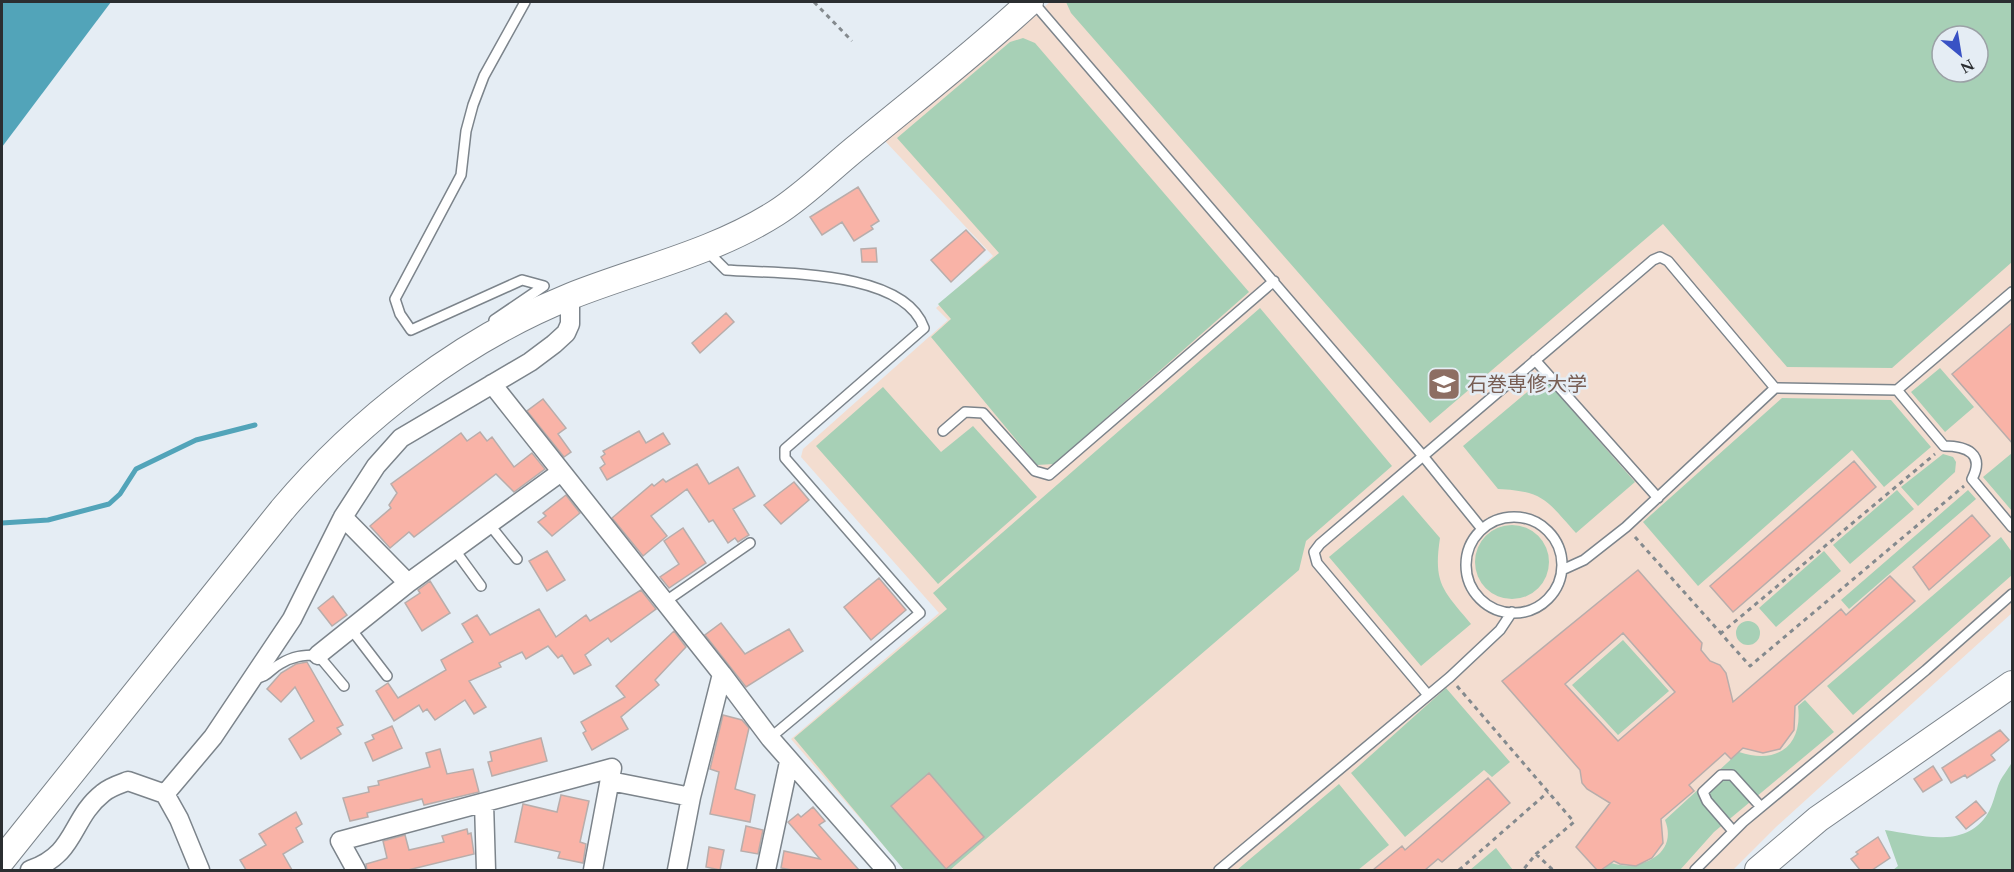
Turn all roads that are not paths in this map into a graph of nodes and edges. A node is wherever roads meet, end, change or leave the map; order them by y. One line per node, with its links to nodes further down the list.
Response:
1 (525, 2): 7 (lane)
2 (1032, 2): 3 (street); 4 (lane)
3 (704, 248): 6 (street); 37 (lane)
4 (1274, 281): 12 (lane); 13 (lane)
5 (2013, 292): 11 (lane)
6 (570, 297): 7 (street); 9 (street)
7 (478, 343): 45 (street)
8 (1535, 360): 10 (lane); 13 (lane); 15 (lane)
9 (492, 384): 14 (street); 16 (street)
10 (1775, 388): 11 (lane); 15 (lane)
11 (1898, 390): 18 (lane)
12 (943, 431)
13 (1423, 456): 19 (lane); 36 (lane)
14 (561, 472): 17 (street); 27 (street)
15 (1659, 498): 23 (lane)
16 (343, 517): 24 (street); 33 (street)
17 (489, 524): 21 (street); 22 (lane)
18 (2013, 527)
19 (1482, 529): 23 (lane); 28 (lane)
20 (750, 543): 27 (lane)
21 (454, 549): 24 (street); 25 (lane)
22 (517, 559)
23 (1562, 570): 28 (lane)
24 (408, 583): 29 (street)
25 (481, 586)
26 (2013, 594): 43 (lane)
27 (666, 601): 31 (street)
28 (1512, 612): 36 (lane)
29 (351, 629): 30 (street); 32 (lane)
30 (318, 655): 33 (lane); 35 (lane)
31 (722, 674): 37 (street); 41 (street)
32 (387, 676)
33 (252, 678): 40 (street)
34 (2013, 684): 57 (street)
35 (344, 686)
36 (1428, 694): 55 (lane)
37 (770, 738): 38 (street)
38 (789, 762): 53 (street); 54 (street)
39 (610, 781): 41 (street); 42 (street); 51 (street)
40 (165, 794): 47 (street); 48 (street)
41 (691, 797): 52 (street)
42 (484, 803): 49 (street); 50 (street)
43 (1761, 807): 44 (lane); 44 (lane)
44 (1733, 831): 56 (lane)
45 (2, 860): 46 (street)
46 (25, 870)
47 (30, 870)
48 (200, 870)
49 (356, 870)
50 (486, 870)
51 (593, 870)
52 (676, 870)
53 (766, 870)
54 (886, 870)
55 (1219, 870)
56 (1695, 870)
57 (1758, 870)

